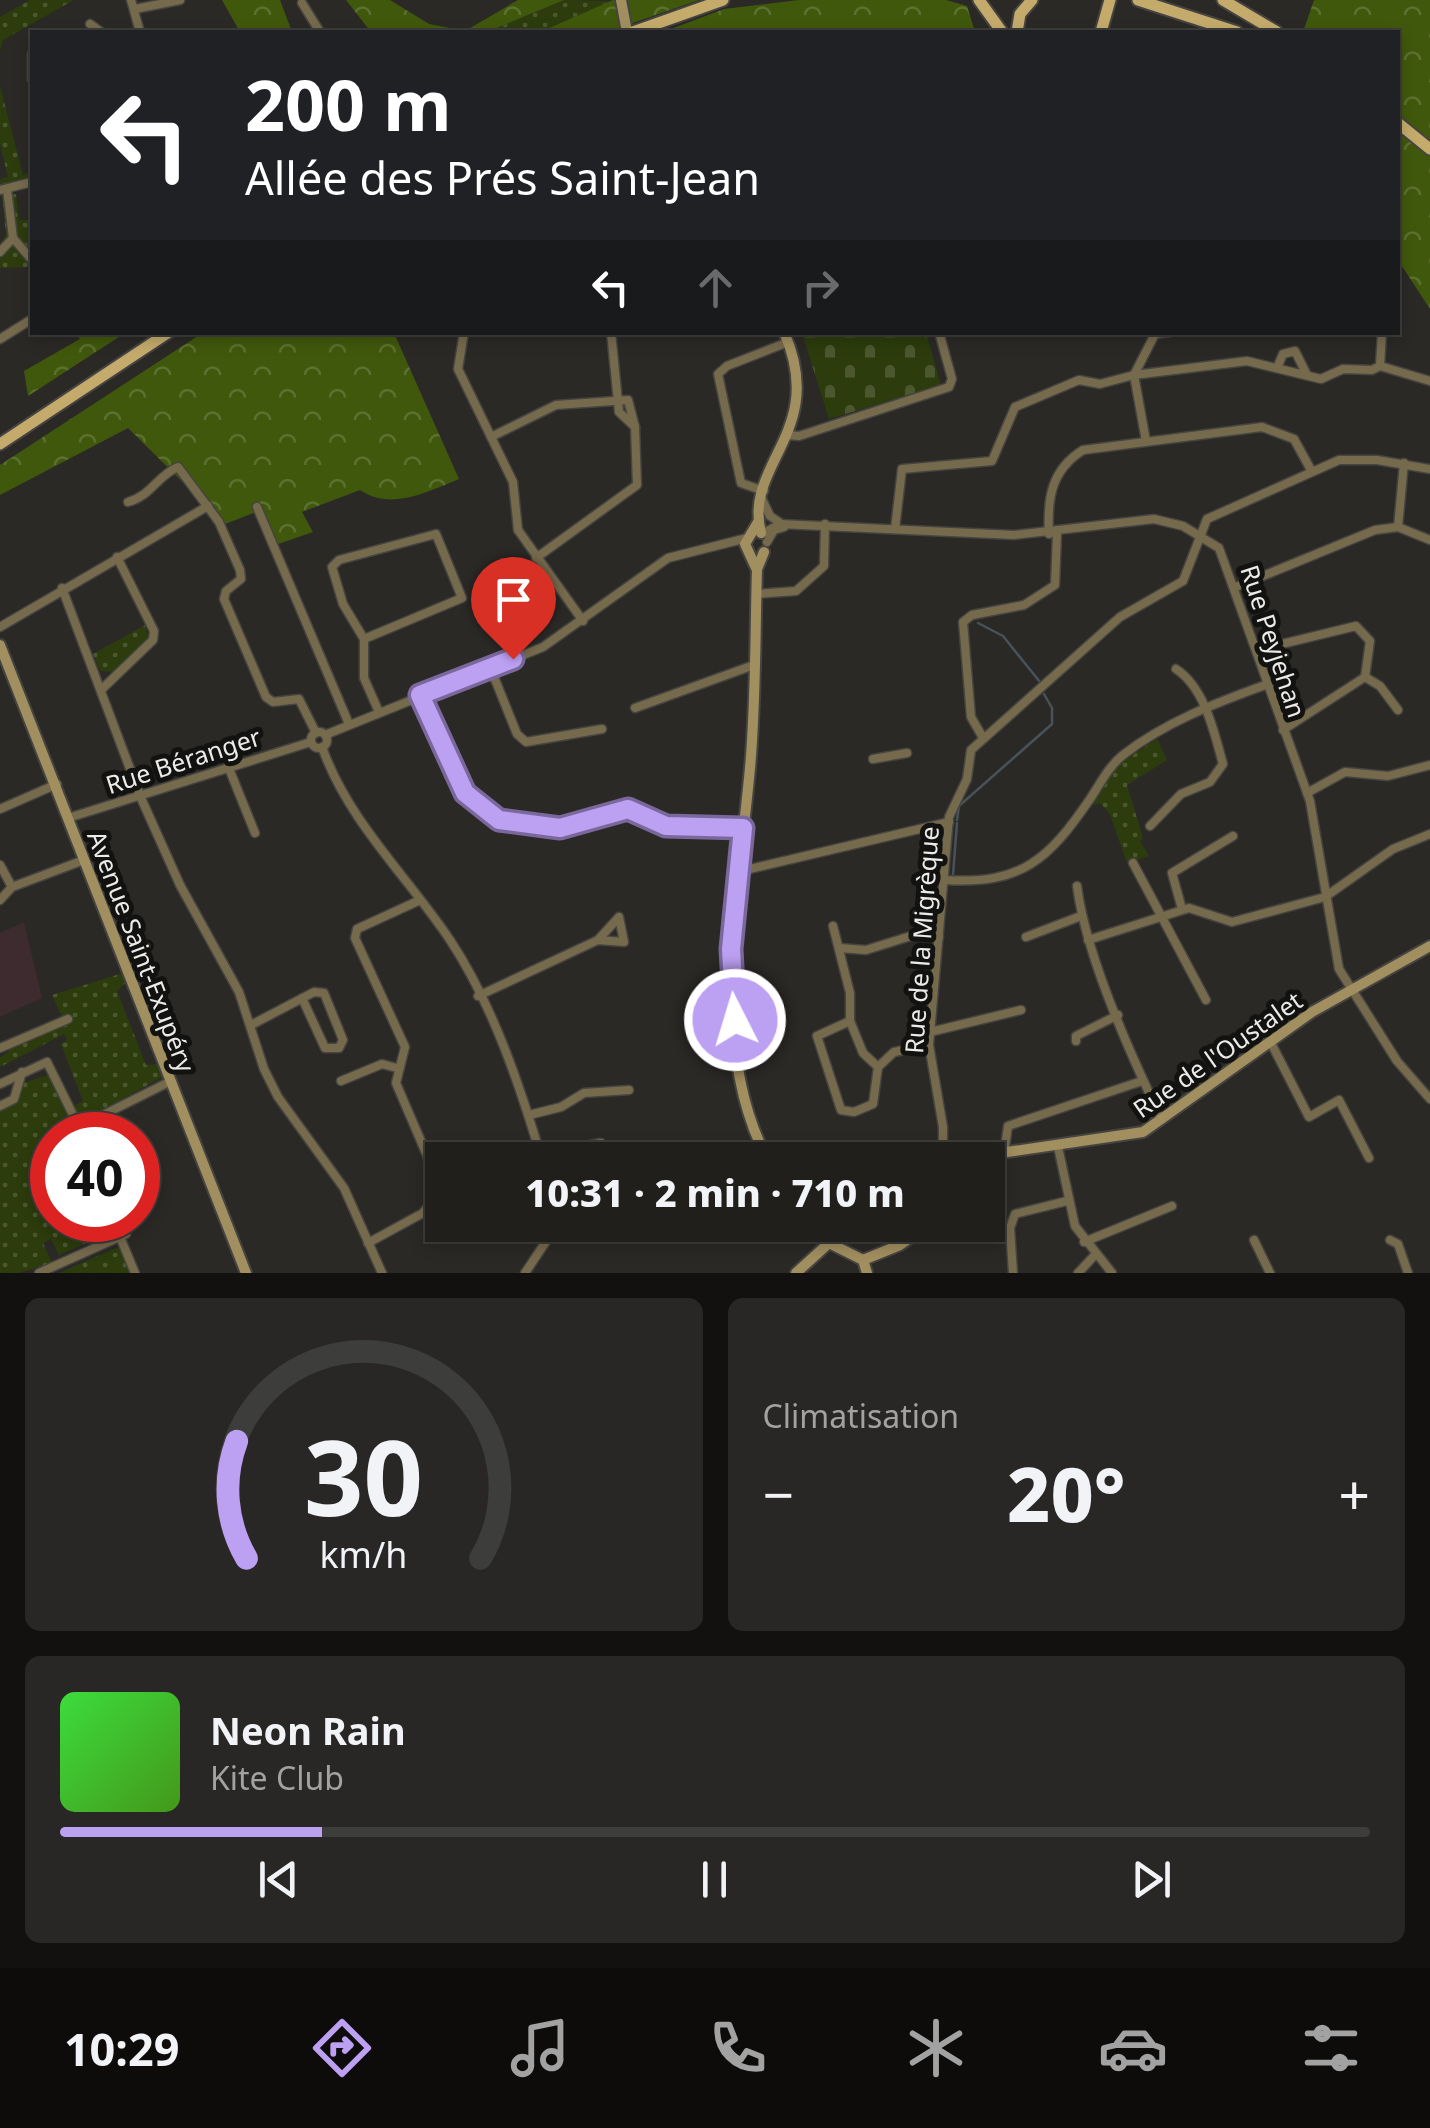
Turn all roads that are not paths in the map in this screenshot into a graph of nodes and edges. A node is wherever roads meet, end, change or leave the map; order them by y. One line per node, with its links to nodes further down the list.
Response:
1 (180, 0): 9 (street)
2 (621, 0): 14 (street)
3 (723, 0): 15 (main road)
4 (979, 0): 16 (main road)
5 (1032, 0): 17 (main road)
6 (1138, 0): 18 (main road)
7 (1223, 0): 19 (main road)
8 (302, 3): 13 (street)
9 (133, 5): 12 (street)
10 (90, 24): 11 (street)
11 (98, 30)
12 (139, 30)
13 (319, 30)
14 (635, 30)
15 (638, 30)
16 (1001, 30)
17 (1017, 30)
18 (1231, 30)
19 (1274, 30)
20 (1400, 125): 21 (main road)
21 (1430, 149)
22 (30, 183): 23 (street)
23 (4, 190): 24 (street)
24 (13, 238): 25 (street); 26 (street)
25 (0, 252)
26 (30, 258)
27 (30, 320): 35 (street)
28 (164, 335): 45 (main road)
29 (464, 335): 44 (street)
30 (611, 335): 41 (street)
31 (939, 335): 43 (street)
32 (1154, 335): 38 (street)
33 (1382, 335): 36 (street)
34 (786, 337): 43 (street); 50 (street)
35 (0, 340)
36 (1380, 366): 39 (street); 40 (street)
37 (1276, 368): 38 (street); 39 (street); 39 (street)
38 (1134, 375): 46 (street); 58 (street)
39 (1306, 375)
40 (1430, 381)
41 (618, 400): 42 (street); 42 (street); 44 (street)
42 (635, 427): 65 (street)
43 (787, 435): 50 (street)
44 (491, 437): 65 (street)
45 (0, 442)
46 (1146, 442): 49 (street); 59 (street)
47 (1404, 463): 48 (street); 49 (street); 57 (street)
48 (1430, 469)
49 (1311, 470): 60 (street)
50 (763, 495): 54 (street); 55 (street)
51 (128, 502): 52 (street)
52 (208, 506): 64 (street); 90 (street)
53 (257, 507): 86 (street)
54 (758, 520): 61 (street); 63 (street)
55 (794, 524): 56 (street); 61 (street)
56 (825, 524): 58 (street); 69 (street)
57 (1398, 527): 62 (street); 67 (street)
58 (895, 529): 59 (street)
59 (1053, 534): 60 (street); 89 (street)
60 (1198, 534): 67 (street, Rue Peyjehan); 89 (street)
61 (763, 540): 63 (street); 63 (street); 66 (street)
62 (1430, 540)
63 (748, 545): 66 (street); 70 (street, Rue Béranger)
64 (117, 558): 68 (street); 80 (street)
65 (536, 558): 70 (street)
66 (756, 569): 69 (street)
67 (1236, 587): 74 (street, Rue Peyjehan)
68 (62, 588): 71 (street); 80 (street)
69 (756, 594): 75 (street)
70 (583, 621): 76 (street, Rue Béranger)
71 (0, 627)
72 (364, 639): 72 (street); 85 (street)
73 (0, 645): 95 (street, Avenue Saint-Exupéry)
74 (1257, 650): 78 (street); 79 (street, Rue Peyjehan)
75 (754, 665): 83 (street); 102 (street)
76 (490, 667): 81 (street, Rue Béranger); 87 (street)
77 (1176, 669): 82 (street)
78 (1365, 678): 84 (street); 88 (street)
79 (1268, 684): 82 (street); 88 (street, Rue Peyjehan)
80 (102, 689): 97 (street)
81 (420, 695): 85 (street, Rue Béranger); 102 (street)
82 (1204, 707): 101 (street); 110 (street)
83 (635, 708)
84 (1398, 710)
85 (378, 712): 86 (street, Rue Béranger)
86 (348, 724): 90 (street, Rue Béranger)
87 (602, 729)
88 (1282, 730): 96 (street, Rue Peyjehan)
89 (982, 736): 100 (street, Rue de la Migrèque)
90 (317, 737): 93 (street, Rue Béranger); 115 (street)
91 (907, 753): 92 (street)
92 (873, 759)
93 (228, 766): 97 (street, Rue Béranger); 103 (street)
94 (1430, 766): 96 (street)
95 (57, 784): 98 (street); 99 (street, Avenue Saint-Exupéry)
96 (1307, 792): 113 (street, Rue Peyjehan)
97 (140, 794): 99 (street, Rue Béranger); 134 (street)
98 (0, 809)
99 (68, 818): 106 (street, Avenue Saint-Exupéry)
100 (949, 822): 109 (street); 110 (street, Rue de la Migrèque)
101 (1150, 826)
102 (743, 828): 109 (street)
103 (255, 833)
104 (1430, 834): 113 (street)
105 (1233, 836): 116 (street)
106 (84, 860): 112 (street); 143 (street, Avenue Saint-Exupéry)
107 (1132, 863): 118 (street)
108 (0, 864): 112 (street)
109 (737, 872): 155 (street)
110 (945, 880): 120 (street, Rue de la Migrèque)
111 (1078, 886): 117 (street)
112 (12, 888): 114 (street)
113 (1324, 897): 116 (street); 126 (street, Rue Peyjehan)
114 (0, 900)
115 (418, 902): 127 (street); 140 (street)
116 (1182, 909): 118 (street)
117 (1081, 916): 121 (street); 123 (street)
118 (1160, 916): 123 (street); 129 (street)
119 (833, 926): 125 (street)
120 (940, 937): 125 (street); 135 (street, Rue de la Migrèque)
121 (1026, 937)
122 (598, 940): 127 (street)
123 (1088, 940): 131 (street)
124 (1430, 946): 126 (street, Rue de l'Oustalet)
125 (839, 948): 133 (street)
126 (1352, 991): 137 (street, Rue de l'Oustalet); 148 (street, Rue Peyjehan)
127 (478, 996): 152 (street)
128 (302, 998): 128 (street); 134 (street)
129 (1206, 1000)
130 (1021, 1010): 135 (street)
131 (1118, 1014): 136 (street); 145 (street)
132 (68, 1019): 139 (street)
133 (850, 1021): 141 (street); 141 (street)
134 (250, 1025): 172 (street)
135 (930, 1032): 138 (street, Rue de la Migrèque)
136 (1076, 1041)
137 (1270, 1041): 153 (street, Rue de l'Oustalet); 161 (street)
138 (928, 1044): 141 (street); 156 (street, Rue de la Migrèque)
139 (0, 1048)
140 (397, 1068): 144 (street); 159 (street)
141 (878, 1068)
142 (22, 1072): 146 (street); 149 (street); 150 (street)
143 (172, 1081): 151 (street); 178 (street, Avenue Saint-Exupéry)
144 (341, 1081)
145 (1142, 1081): 153 (street); 158 (street)
146 (0, 1084)
147 (629, 1090): 152 (street)
148 (1430, 1099)
149 (0, 1106)
150 (72, 1112)
151 (116, 1112)
152 (529, 1115): 154 (street)
153 (1162, 1120): 157 (street, Rue de l'Oustalet)
154 (537, 1142)
155 (762, 1142)
156 (943, 1142)
157 (1058, 1146): 160 (street, Rue de l'Oustalet); 162 (street)
158 (1005, 1147)
159 (425, 1152)
160 (1005, 1154)
161 (1369, 1158)
162 (1067, 1201): 171 (street); 183 (street)
163 (1172, 1206): 171 (street)
164 (425, 1213): 172 (street)
165 (1254, 1240): 186 (street)
166 (1390, 1240): 187 (street)
167 (107, 1242): 176 (street)
168 (122, 1242): 177 (street)
169 (546, 1242): 180 (street)
170 (904, 1242): 175 (street)
171 (1084, 1242): 174 (street)
172 (368, 1243): 179 (street)
173 (829, 1243): 175 (street); 181 (street)
174 (1094, 1256): 184 (street); 185 (street)
175 (863, 1260): 182 (street)
176 (40, 1273)
177 (135, 1273)
178 (246, 1273)
179 (382, 1273)
180 (525, 1273)
181 (796, 1273)
182 (868, 1273)
183 (1013, 1273)
184 (1078, 1273)
185 (1112, 1273)
186 (1270, 1273)
187 (1408, 1273)

